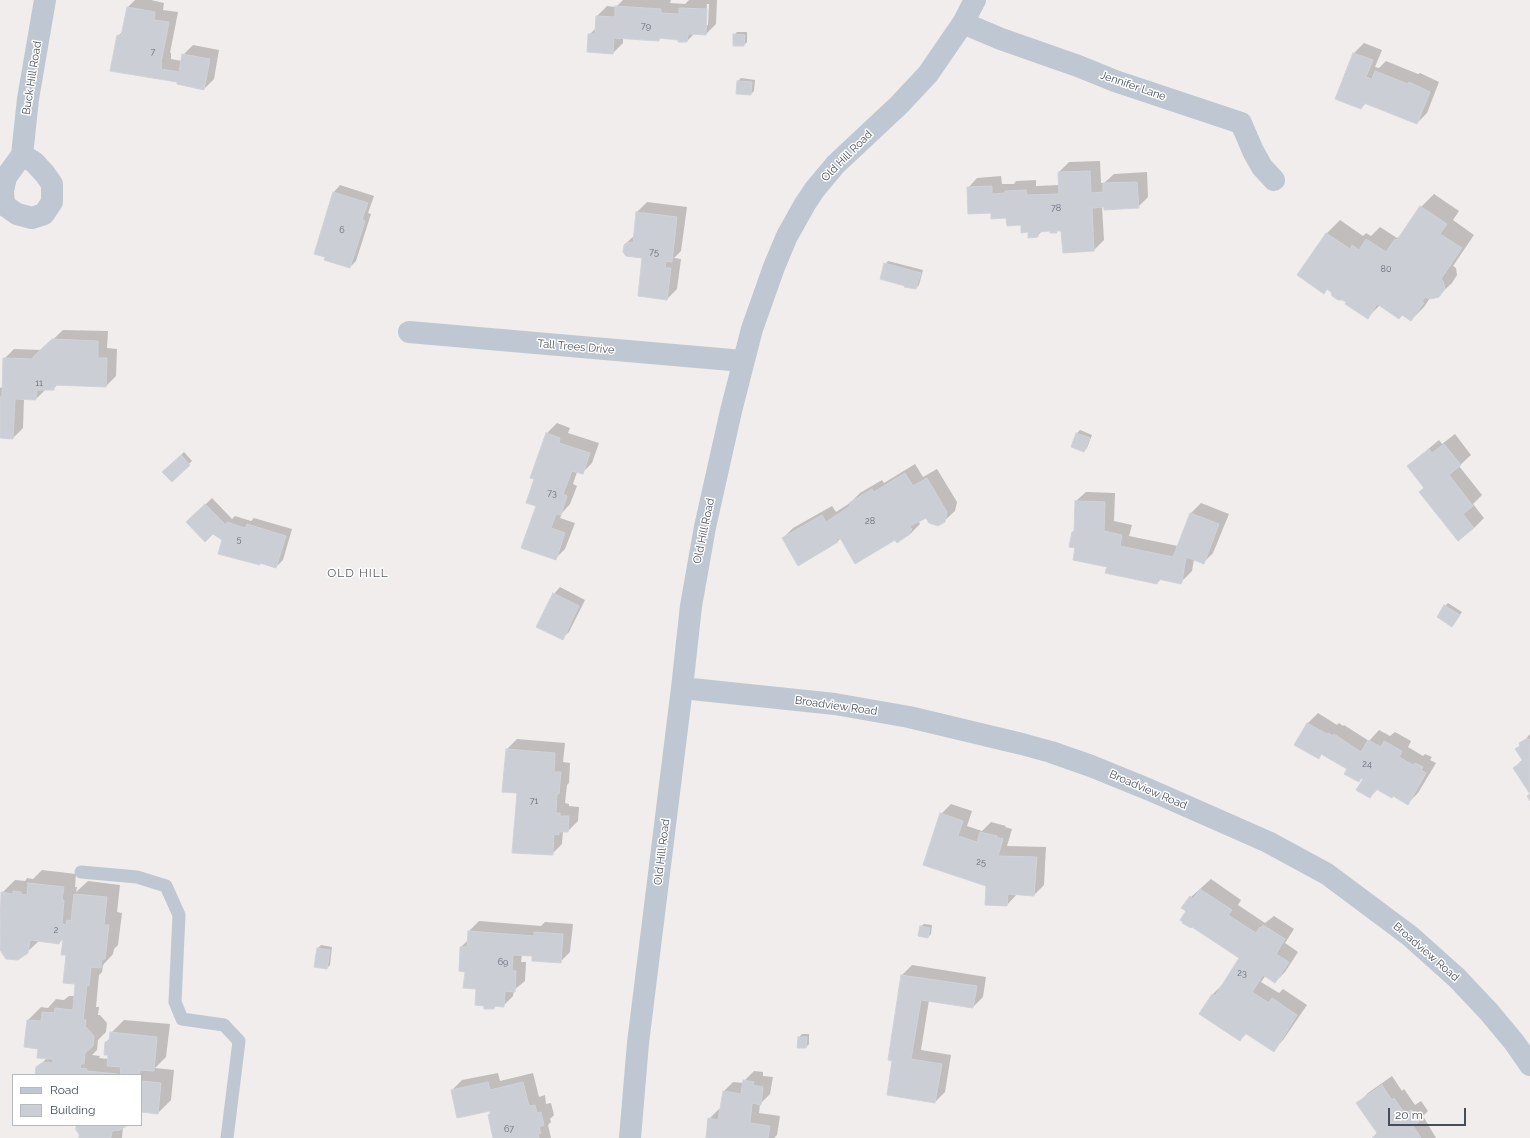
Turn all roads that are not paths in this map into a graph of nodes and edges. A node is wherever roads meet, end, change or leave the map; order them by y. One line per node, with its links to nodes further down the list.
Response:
1 (45, 0): 4 (street, Buck Hill Road)
2 (975, 0): 3 (street, Old Hill Road)
3 (963, 23): 5 (street, Jennifer Lane); 7 (street, Old Hill Road)
4 (22, 155)
5 (1274, 180)
6 (409, 332): 7 (street, Tall Trees Drive)
7 (744, 361): 8 (street, Old Hill Road)
8 (682, 688): 10 (street, Broadview Road); 12 (street, Old Hill Road)
9 (81, 872): 11 (lane)
10 (1530, 1065)
11 (227, 1138)
12 (630, 1138)

